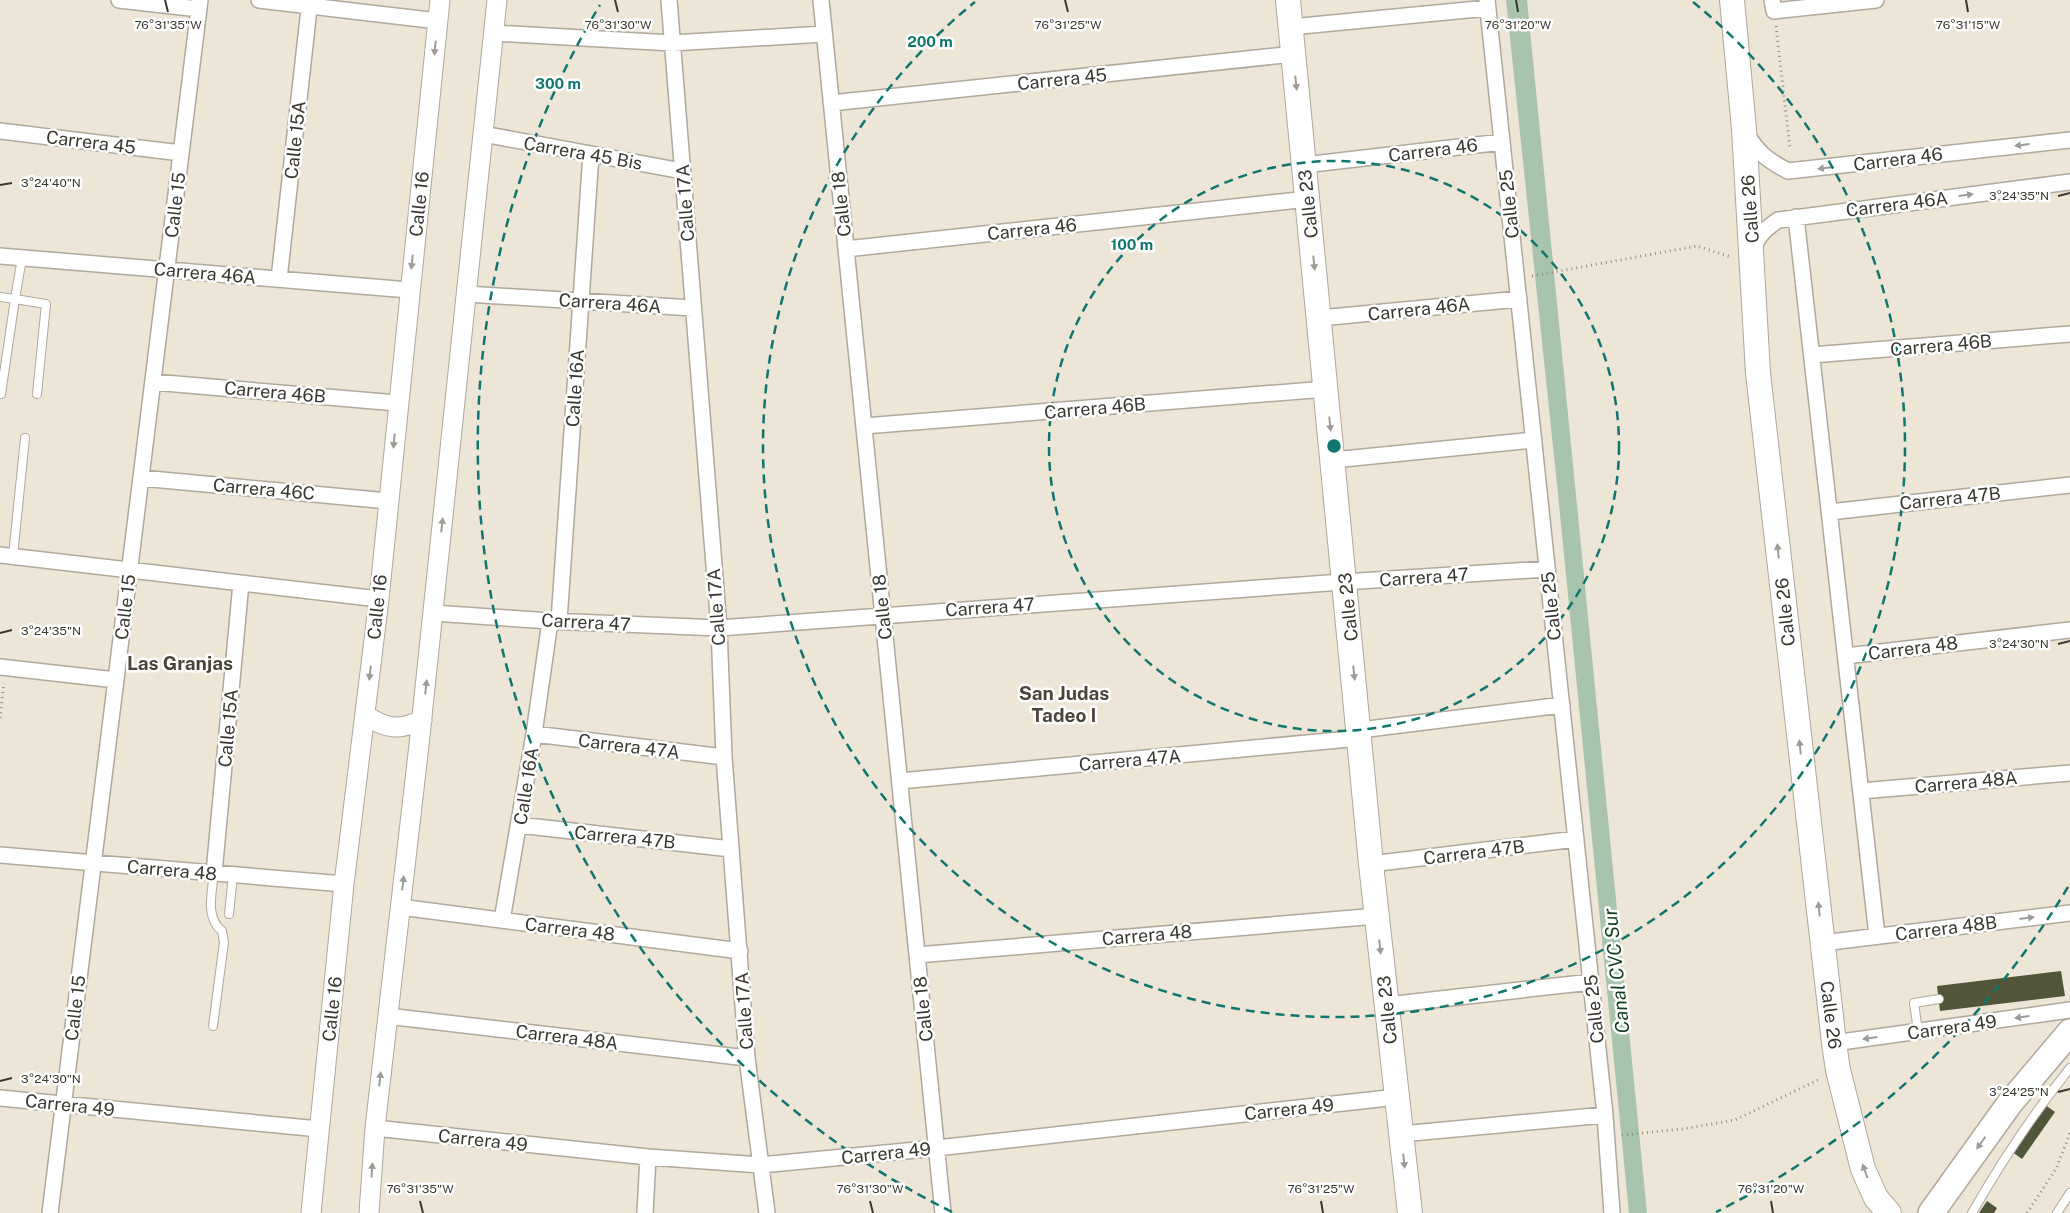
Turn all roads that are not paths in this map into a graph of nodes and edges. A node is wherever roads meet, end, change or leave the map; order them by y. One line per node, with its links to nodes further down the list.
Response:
1 (119, 0): 11 (street)
2 (259, 0): 10 (street)
3 (440, 0): 14 (street, Calle 16)
4 (496, 0): 16 (street)
5 (669, 0): 18 (street, Calle 17A)
6 (821, 0): 17 (street, Calle 18)
7 (1288, 0): 15 (main road, Calle 23)
8 (1732, 0): 21 (main road, Calle 26)
9 (1876, 0): 13 (street)
10 (309, 3): 14 (street); 38 (street, Calle 15A)
11 (200, 4): 26 (street, Calle 15)
12 (1487, 4): 15 (street); 25 (street, Calle 25)
13 (1773, 5)
14 (438, 21): 39 (street, Calle 16, one-way to 39)
15 (1291, 26): 19 (main road, Calle 23)
16 (493, 33): 18 (street); 23 (street)
17 (824, 34): 18 (street); 20 (street, Calle 18)
18 (672, 43): 29 (street, Calle 17A)
19 (1294, 54): 20 (street, Carrera 45); 28 (main road, Calle 23, one-way to 28)
20 (831, 103): 33 (street, Calle 18)
21 (1744, 129): 24 (street, Carrera 46, one-way to 21); 36 (main road, Calle 26)
22 (0, 131): 26 (street, Carrera 45)
23 (483, 134): 27 (street, Carrera 45 Bis); 40 (street)
24 (2070, 140)
25 (1502, 142): 28 (street, Carrera 46); 43 (street, Calle 25)
26 (181, 153): 37 (street, Calle 15)
27 (591, 154): 29 (street, Carrera 45 Bis); 44 (street, Calle 16A)
28 (1304, 165): 31 (main road, Calle 23)
29 (682, 171): 45 (street, Calle 17A)
30 (2070, 182): 32 (street, Carrera 46A, one-way to 30)
31 (1308, 199): 33 (street, Carrera 46); 46 (main road, Calle 23, one-way to 46)
32 (1796, 217): 36 (street, Carrera 46A); 48 (street)
33 (846, 249): 54 (street, Calle 18)
34 (0, 256): 35 (street, Carrera 46A)
35 (22, 258): 37 (street, Carrera 46A); 42 (lane)
36 (1753, 264): 102 (main road, Calle 26, one-way to 36)
37 (167, 270): 38 (street, Carrera 46A); 49 (street, Calle 15)
38 (280, 279): 39 (street, Carrera 46A)
39 (409, 290): 53 (street, Calle 16)
40 (466, 294): 44 (street, Carrera 46A); 68 (street, one-way to 40)
41 (0, 297): 42 (lane)
42 (15, 299): 51 (lane); 52 (lane)
43 (1519, 299): 46 (street, Carrera 46A); 56 (street, Calle 25)
44 (581, 301): 45 (street, Carrera 46A); 70 (street, Calle 16A)
45 (693, 308): 71 (street, Calle 17A)
46 (1320, 318): 50 (main road, Calle 23)
47 (2070, 334): 48 (street, Carrera 46B)
48 (1812, 355): 61 (street)
49 (153, 382): 53 (street, Carrera 46B); 58 (street, Calle 15)
50 (1326, 389): 54 (street, Carrera 46B); 57 (main road, Calle 23, one-way to 57)
51 (1, 394)
52 (37, 394)
53 (397, 402): 60 (street, Calle 16, one-way to 60)
54 (864, 426): 69 (street, Calle 18)
55 (25, 438): 62 (lane)
56 (1534, 440): 57 (street); 63 (street, Calle 25)
57 (1333, 460): 66 (main road, Calle 23)
58 (141, 478): 60 (street, Carrera 46C); 64 (street, Calle 15)
59 (2070, 485): 61 (street, Carrera 47B)
60 (388, 501): 67 (street, Calle 16)
61 (1830, 512): 73 (street)
62 (6, 555): 64 (street)
63 (1547, 569): 66 (street, Carrera 47); 76 (street, Calle 25)
64 (130, 570): 65 (street); 75 (street, Calle 15)
65 (241, 582): 67 (street); 93 (street, Calle 15A)
66 (1345, 582): 69 (street, Carrera 47); 80 (main road, Calle 23, one-way to 80)
67 (378, 599): 77 (street, Calle 16, one-way to 77)
68 (433, 613): 70 (street, Carrera 47); 78 (street, one-way to 68)
69 (883, 615): 71 (street, Carrera 47); 85 (street, Calle 18)
70 (555, 621): 71 (street, Carrera 47); 79 (street, Calle 16A)
71 (719, 628): 83 (street, Calle 17A)
72 (2070, 630): 73 (street, Carrera 48)
73 (1846, 656): 86 (street)
74 (3, 667): 75 (street)
75 (116, 680): 91 (street, Calle 15)
76 (1562, 705): 80 (street, Carrera 47A); 88 (street, Calle 25)
77 (365, 715): 78 (street); 81 (street, Calle 16)
78 (422, 720): 82 (street)
79 (534, 734): 83 (street, Carrera 47A); 87 (street, Calle 16A)
80 (1360, 734): 85 (street, Carrera 47A); 92 (main road, Calle 23)
81 (362, 740): 82 (street); 95 (street, Calle 16)
82 (419, 745): 96 (street, one-way to 82)
83 (724, 757): 89 (street, Calle 17A)
84 (2070, 773): 86 (street, Carrera 48A)
85 (900, 781): 104 (street, Calle 18)
86 (1861, 791): 101 (street)
87 (519, 825): 89 (street, Carrera 47B); 100 (street, Calle 16A)
88 (1576, 839): 92 (street, Carrera 47B); 105 (street, Calle 25)
89 (731, 849): 103 (street, Calle 17A)
90 (0, 855): 91 (street, Carrera 48)
91 (93, 863): 93 (street, Carrera 48); 120 (street, Calle 15)
92 (1371, 864): 99 (main road, Calle 23)
93 (214, 873): 94 (street, Carrera 48); 111 (lane)
94 (233, 875): 95 (street, Carrera 48); 98 (lane)
95 (344, 884): 123 (street, Calle 16)
96 (400, 907): 100 (street, Carrera 48); 109 (street)
97 (2070, 913): 101 (street, Carrera 48B, one-way to 97)
98 (229, 914)
99 (1377, 916): 104 (street, Carrera 48); 107 (main road, Calle 23, one-way to 107)
100 (502, 920): 103 (street, Carrera 48)
101 (1877, 936): 102 (street, Carrera 48B)
102 (1822, 943): 114 (main road, Calle 26)
103 (740, 951): 115 (street, Calle 17A)
104 (917, 955): 125 (street, Calle 18)
105 (1591, 982): 107 (street); 121 (street, Calle 25)
106 (1939, 999): 112 (lane)
107 (1387, 1005): 117 (main road, Calle 23)
108 (2070, 1010): 112 (street, Carrera 49, one-way to 112)
109 (387, 1016): 115 (street, Carrera 48A); 122 (street, one-way to 109)
110 (2070, 1019): 119 (street)
111 (213, 1026)
112 (1918, 1032): 114 (street, Carrera 49, one-way to 114)
113 (2070, 1032): 119 (highway)
114 (1834, 1043): 137 (main road, Calle 26, one-way to 114)
115 (747, 1058): 127 (street, Calle 17A)
116 (2070, 1068): 139 (lane)
117 (1397, 1097): 124 (main road, Calle 23); 125 (street, Carrera 49)
118 (0, 1098): 120 (street, Carrera 49)
119 (2010, 1103): 138 (highway, one-way to 138)
120 (63, 1104): 123 (street, Carrera 49); 129 (street, Calle 15)
121 (1605, 1114): 124 (street); 136 (street, Calle 25)
122 (375, 1128): 126 (street, Carrera 49); 131 (street, one-way to 122)
123 (319, 1129): 130 (street, Calle 16)
124 (1401, 1134): 135 (main road, Calle 23, one-way to 135)
125 (937, 1148): 127 (street, Carrera 49); 134 (street, Calle 18)
126 (648, 1157): 127 (street, Carrera 49); 132 (street)
127 (761, 1166): 133 (street, Calle 17A)
128 (2070, 1193): 140 (lane)
129 (50, 1213)
130 (311, 1213)
131 (369, 1213)
132 (645, 1213)
133 (767, 1213)
134 (943, 1213)
135 (1410, 1213)
136 (1612, 1213)
137 (1889, 1213)
138 (1931, 1213)
139 (1972, 1213)
140 (2057, 1213)

